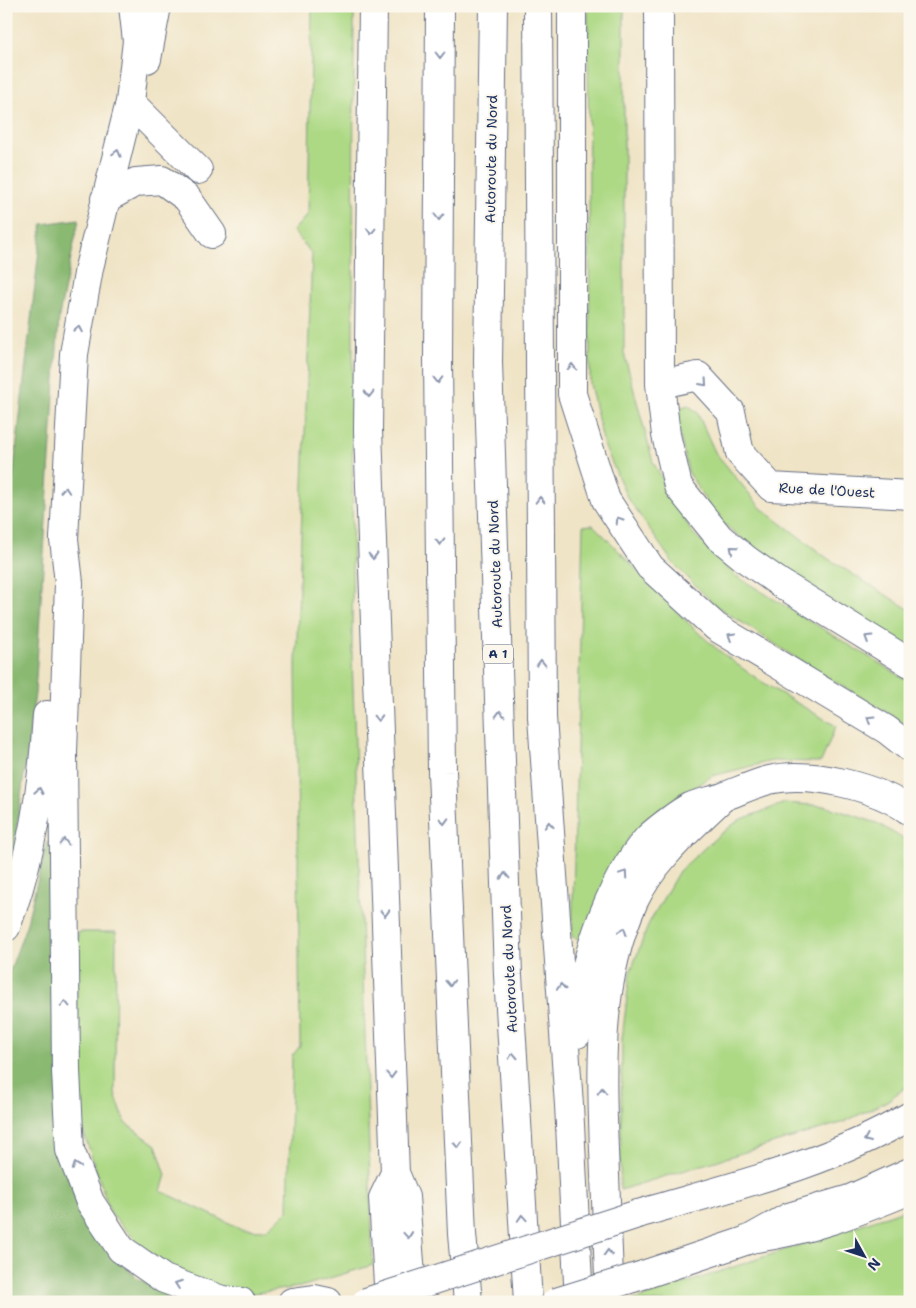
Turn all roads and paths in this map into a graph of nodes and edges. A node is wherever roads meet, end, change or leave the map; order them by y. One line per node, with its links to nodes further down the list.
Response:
1 (133, 6): 10 (main road)
2 (157, 6): 10 (main road)
3 (373, 6): 12 (main road)
4 (386, 6): 12 (main road)
5 (440, 6): 35 (main road, one-way to 35)
6 (493, 6): 36 (main road, Autoroute du Nord / A 1, one-way to 6)
7 (538, 6): 23 (main road, one-way to 7)
8 (572, 6): 19 (main road, one-way to 8)
9 (660, 6): 15 (main road)
10 (130, 102): 11 (main road); 13 (main road, one-way to 10)
11 (198, 170)
12 (371, 182): 25 (main road, one-way to 25)
13 (105, 199): 14 (main road); 17 (main road, one-way to 13)
14 (212, 234)
15 (660, 384): 16 (main road, Rue de l'Ouest, one-way to 16); 18 (main road, one-way to 15)
16 (910, 495)
17 (64, 539): 22 (main road, one-way to 17); 29 (main road, one-way to 17)
18 (910, 663)
19 (910, 748)
20 (722, 798): 21 (main road); 23 (main road, one-way to 20); 39 (main road, one-way to 20)
21 (910, 811)
22 (6, 927)
23 (569, 1106): 38 (main road)
24 (910, 1116): 32 (main road, one-way to 32, bridge)
25 (395, 1172): 33 (main road); 34 (main road, one-way to 34)
26 (910, 1172): 28 (main road)
27 (910, 1190): 28 (main road)
28 (748, 1240): 37 (main road, bridge)
29 (242, 1302)
30 (292, 1302): 31 (main road)
31 (328, 1302)
32 (366, 1302)
33 (388, 1302)
34 (414, 1302)
35 (468, 1302)
36 (528, 1302)
37 (556, 1302)
38 (578, 1302)
39 (610, 1302)

